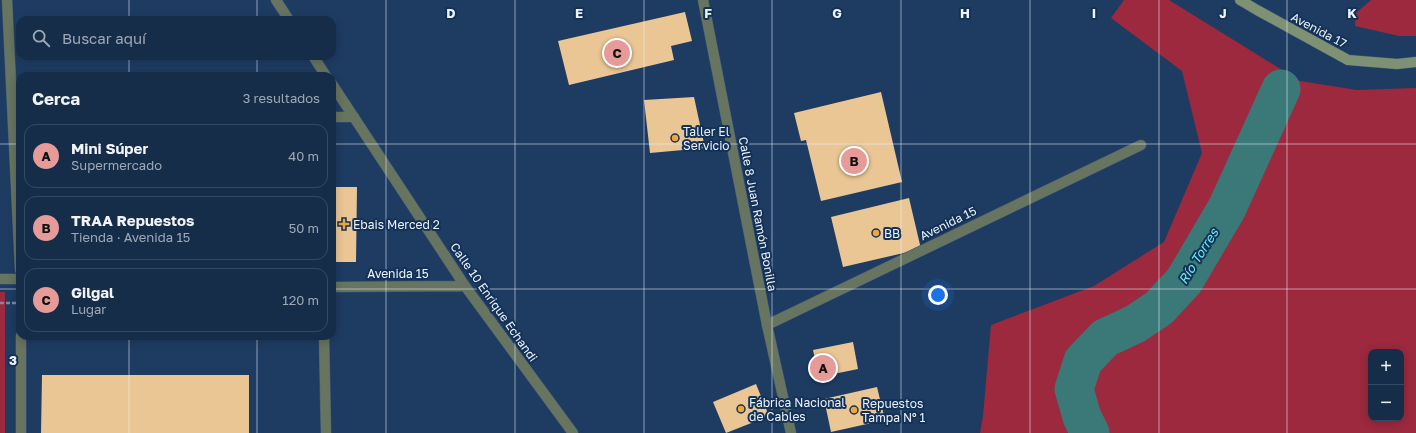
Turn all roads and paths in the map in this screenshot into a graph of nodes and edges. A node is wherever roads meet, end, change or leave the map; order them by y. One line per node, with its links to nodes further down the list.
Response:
1 (7, 0): 10 (street)
2 (276, 0): 5 (street)
3 (703, 0): 20 (street, Calle 8 Juan Ramón Bonilla)
4 (1240, 0): 7 (main road, Avenida 17)
5 (286, 16)
6 (316, 60): 8 (street)
7 (1416, 62)
8 (323, 72)
9 (336, 90): 12 (street, Calle 10 Enrique Echandi)
10 (16, 105)
11 (336, 116): 12 (street)
12 (354, 117): 16 (street, Calle 10 Enrique Echandi)
13 (1141, 145): 20 (street, Avenida 15)
14 (0, 279): 15 (street)
15 (16, 279)
16 (465, 286): 17 (street, Avenida 15); 25 (street, Calle 10 Enrique Echandi)
17 (336, 287)
18 (0, 303): 19 (path)
19 (16, 303)
20 (767, 325): 26 (street, Calle 8 Juan Ramón Bonilla)
21 (21, 340): 23 (street)
22 (324, 340): 24 (street)
23 (21, 433)
24 (326, 433)
25 (573, 433)
26 (791, 433)

